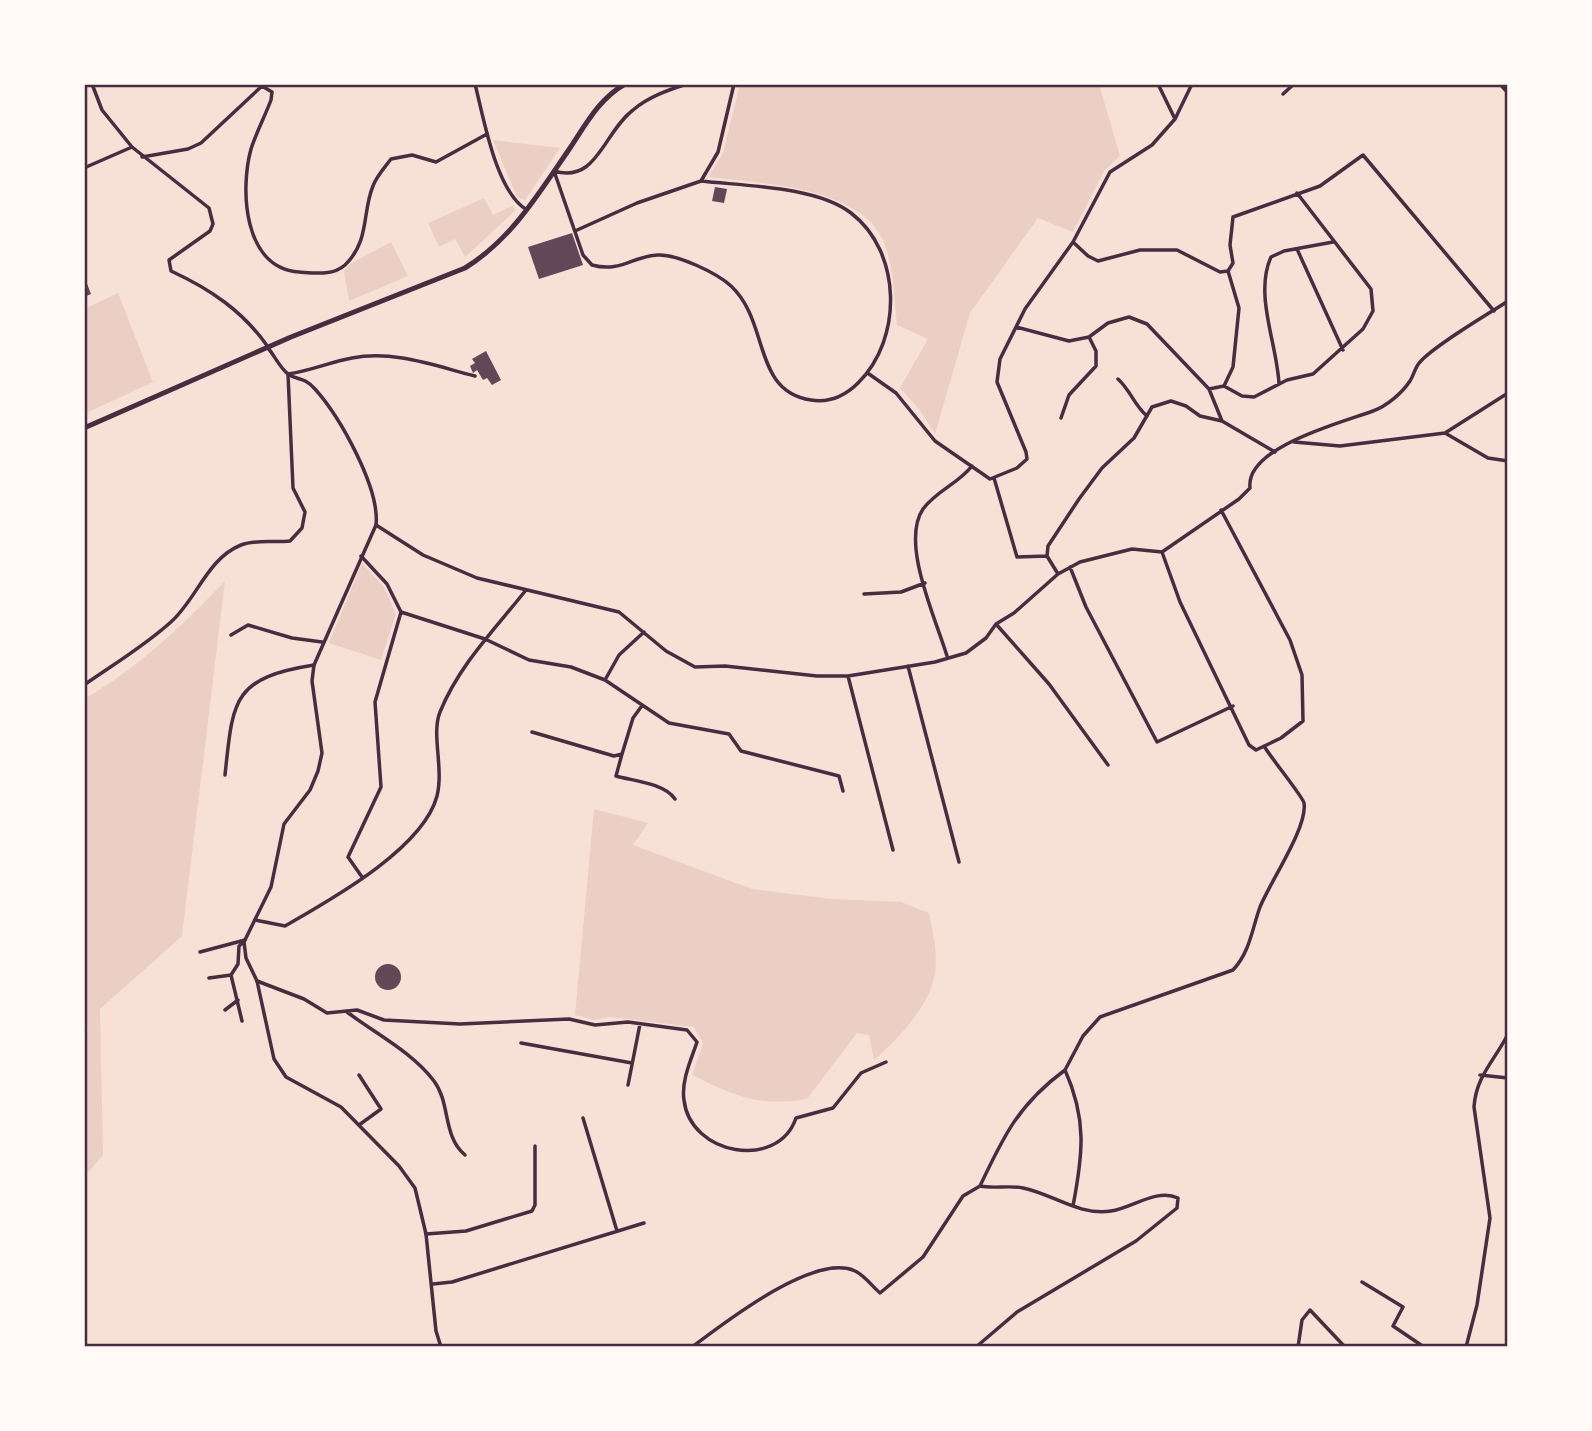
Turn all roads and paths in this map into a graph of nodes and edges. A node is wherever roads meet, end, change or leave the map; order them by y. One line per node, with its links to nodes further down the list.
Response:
1 (92, 84): 15 (street)
2 (475, 84): 14 (street)
3 (625, 84): 18 (highway)
4 (687, 84): 18 (street)
5 (734, 84): 19 (street)
6 (1158, 84): 13 (street)
7 (1192, 84): 13 (street)
8 (1294, 84): 12 (street)
9 (1500, 84): 11 (street)
10 (262, 85): 14 (street); 16 (street)
11 (1508, 93)
12 (1283, 94)
13 (1175, 119): 23 (street)
14 (486, 134): 21 (street)
15 (132, 147): 16 (street); 17 (street)
16 (142, 157): 31 (street)
17 (84, 168)
18 (554, 171): 21 (highway); 22 (street)
19 (701, 181): 22 (street); 33 (street)
20 (1297, 193): 24 (street); 26 (street); 28 (street)
21 (527, 210): 31 (highway)
22 (575, 231): 33 (street)
23 (1073, 242): 26 (street); 29 (street)
24 (1334, 242): 25 (street); 32 (street)
25 (1297, 249): 32 (street); 37 (street)
26 (1228, 271): 38 (street)
27 (1508, 301): 28 (street)
28 (1494, 311): 46 (street)
29 (1016, 327): 30 (street); 50 (street)
30 (1089, 337): 39 (street); 42 (street)
31 (268, 348): 34 (street); 44 (highway)
32 (1343, 350): 37 (street)
33 (868, 373): 49 (street)
34 (288, 374): 35 (street); 52 (street); 72 (street)
35 (475, 376)
36 (1118, 379): 41 (street)
37 (1279, 384): 38 (street)
38 (1224, 386): 39 (street)
39 (1209, 389): 43 (street)
40 (1508, 393): 45 (street)
41 (1147, 416): 43 (street); 55 (street)
42 (1061, 418)
43 (1222, 421): 47 (street)
44 (84, 428)
45 (1445, 433): 46 (street); 48 (street)
46 (1292, 442): 47 (street)
47 (1275, 452): 51 (street)
48 (1508, 461)
49 (972, 466): 50 (street); 58 (street)
50 (994, 478): 55 (street)
51 (1221, 510): 53 (street); 76 (street)
52 (376, 525): 54 (street); 59 (street)
53 (1163, 552): 56 (street); 73 (street)
54 (361, 556): 61 (street); 66 (street)
55 (1046, 556): 57 (street)
56 (1070, 567): 57 (street); 73 (street)
57 (1058, 574): 62 (street)
58 (925, 583): 60 (street); 67 (street)
59 (526, 590): 63 (street); 65 (street)
60 (864, 594)
61 (401, 612): 65 (street); 84 (street)
62 (996, 624): 67 (street); 78 (street)
63 (645, 632): 70 (street); 71 (street)
64 (231, 635): 66 (street)
65 (485, 639): 71 (street); 84 (street)
66 (321, 642): 68 (street)
67 (947, 656): 69 (street)
68 (314, 665): 79 (street); 85 (street)
69 (908, 666): 70 (street); 83 (street)
70 (848, 676): 82 (street)
71 (605, 680): 74 (street)
72 (84, 685)
73 (1233, 706): 76 (street)
74 (641, 707): 77 (street); 80 (street)
75 (532, 732): 77 (street)
76 (1264, 746): 100 (street)
77 (622, 754): 81 (street)
78 (1108, 765)
79 (225, 775)
80 (843, 791)
81 (676, 799)
82 (892, 850)
83 (959, 862)
84 (362, 877): 85 (street)
85 (255, 920): 86 (street)
86 (245, 941): 87 (street); 88 (street); 90 (street)
87 (200, 953)
88 (231, 975): 89 (street); 91 (street)
89 (209, 978)
90 (257, 981): 93 (street); 106 (street)
91 (238, 999): 92 (street); 94 (street)
92 (225, 1010)
93 (345, 1011): 95 (street); 108 (street)
94 (243, 1021)
95 (640, 1024): 98 (street); 99 (street)
96 (1508, 1034): 102 (street)
97 (520, 1043): 99 (street)
98 (887, 1062)
99 (632, 1063): 104 (street)
100 (1065, 1070): 109 (street); 110 (street)
101 (359, 1075): 106 (street)
102 (1480, 1075): 103 (street); 122 (street)
103 (1508, 1078)
104 (628, 1085)
105 (583, 1118): 112 (street)
106 (359, 1125): 113 (street)
107 (535, 1146): 113 (street)
108 (465, 1155)
109 (980, 1186): 110 (street); 117 (street)
110 (1073, 1206): 118 (street)
111 (644, 1223): 112 (street)
112 (617, 1231): 115 (street)
113 (426, 1234): 115 (street)
114 (1362, 1282): 121 (street)
115 (433, 1284): 116 (street)
116 (441, 1347)
117 (692, 1347)
118 (976, 1347)
119 (1298, 1347): 120 (street)
120 (1345, 1347)
121 (1424, 1347)
122 (1466, 1347)

